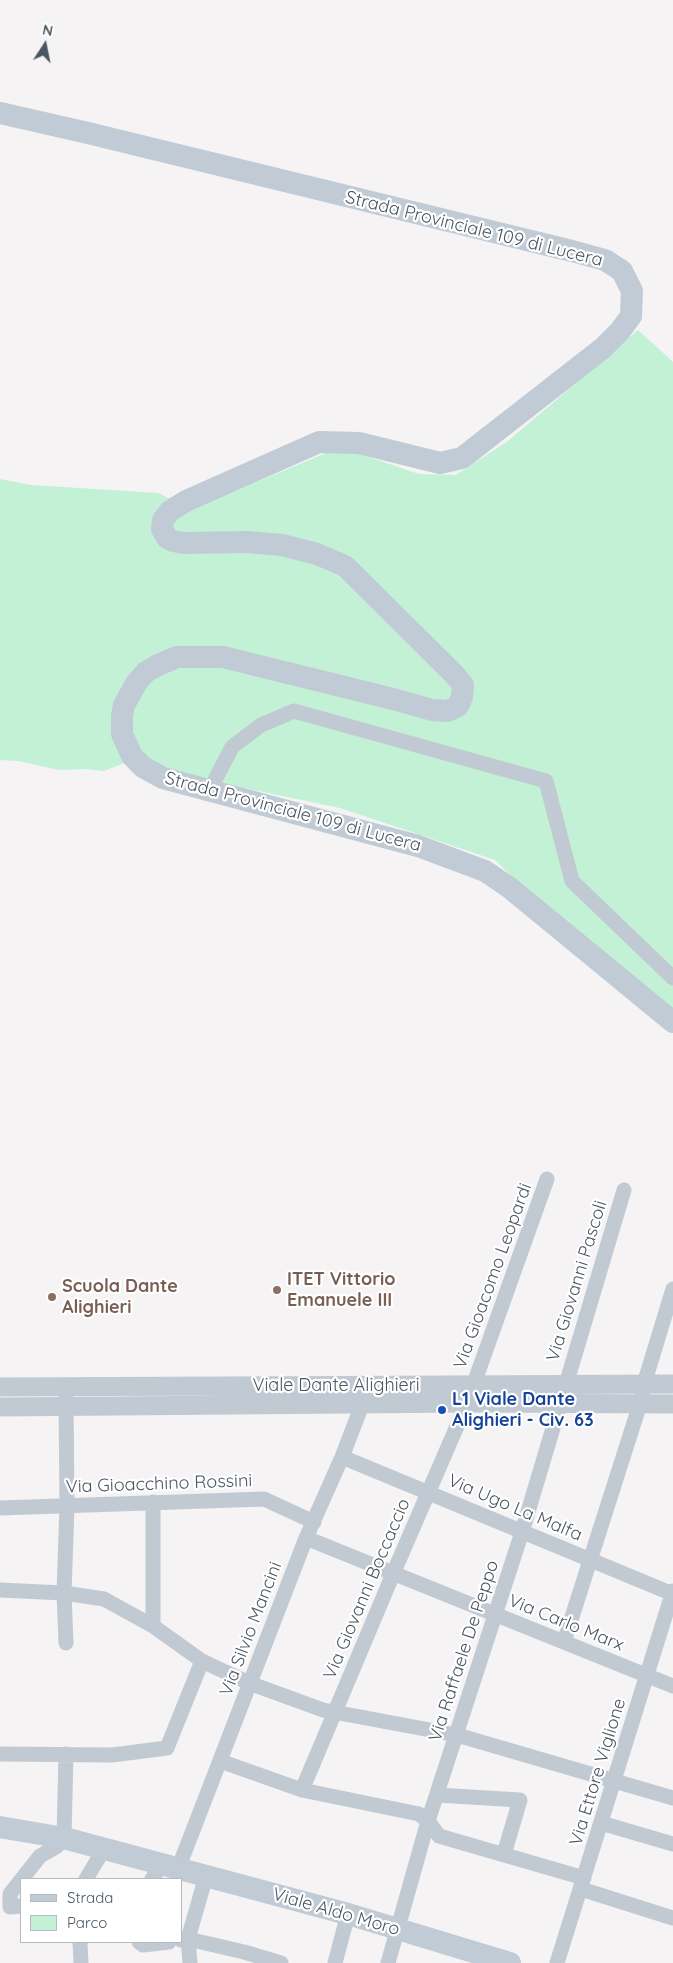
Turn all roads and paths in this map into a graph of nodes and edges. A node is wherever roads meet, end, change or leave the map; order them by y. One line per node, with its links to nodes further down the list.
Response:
1 (0, 113): 2 (main road, Strada Provinciale 109 di Lucera)
2 (213, 792): 3 (street); 4 (main road, Strada Provinciale 109 di Lucera)
3 (673, 978)
4 (673, 1022)
5 (547, 1179): 11 (street, Via Gioacomo Leopardi)
6 (624, 1190): 8 (street, Via Giovanni Pascoli)
7 (673, 1289): 9 (street)
8 (566, 1384): 9 (street, Viale Dante Alighieri); 11 (street, Viale Dante Alighieri); 15 (street, Via Raffaele De Peppo)
9 (644, 1384): 10 (street, Viale Dante Alighieri); 16 (street)
10 (673, 1384)
11 (474, 1385): 13 (street, Viale Dante Alighieri); 14 (street, Via Gioacomo Leopardi)
12 (0, 1387): 13 (street, Viale Dante Alighieri)
13 (66, 1388): 20 (street)
14 (467, 1403): 15 (street, Viale Dante Alighieri); 18 (street, Viale Dante Alighieri); 22 (street, Via Giovanni Boccaccio)
15 (560, 1404): 16 (street, Viale Dante Alighieri); 27 (street, Via Raffaele De Peppo)
16 (640, 1404): 17 (street, Viale Dante Alighieri); 29 (street)
17 (673, 1404)
18 (362, 1405): 20 (street, Viale Dante Alighieri); 21 (street, Via Silvio Mancini)
19 (0, 1407): 20 (street, Viale Dante Alighieri)
20 (66, 1407): 24 (street)
21 (342, 1457): 22 (street, Via Ugo La Malfa); 26 (street, Via Silvio Mancini)
22 (428, 1492): 27 (street, Via Ugo La Malfa); 30 (street, Via Giovanni Boccaccio)
23 (153, 1502): 24 (street, Via Gioacchino Rossini); 26 (street, Via Gioacchino Rossini); 35 (street)
24 (67, 1506): 25 (street, Via Gioacchino Rossini); 32 (street)
25 (0, 1508)
26 (314, 1522): 28 (street, Via Silvio Mancini)
27 (522, 1532): 29 (street, Via Ugo La Malfa); 34 (street, Via Raffaele De Peppo)
28 (306, 1538): 30 (street, Via Carlo Marx); 40 (street, Via Silvio Mancini)
29 (590, 1560): 33 (street, Via Ugo La Malfa); 36 (street)
30 (393, 1574): 34 (street, Via Carlo Marx); 42 (street, Via Giovanni Boccaccio)
31 (0, 1590): 32 (street)
32 (64, 1592): 35 (street); 37 (street)
33 (673, 1593): 39 (street, Via Ettore Viglione)
34 (496, 1615): 36 (street, Via Carlo Marx); 43 (street, Via Raffaele De Peppo)
35 (153, 1626): 38 (street)
36 (564, 1642): 39 (street, Via Carlo Marx)
37 (66, 1643)
38 (202, 1661): 40 (street); 45 (street)
39 (647, 1675): 41 (street, Via Carlo Marx); 47 (street, Via Ettore Viglione)
40 (249, 1683): 42 (street); 46 (street, Via Silvio Mancini)
41 (673, 1686)
42 (335, 1713): 43 (street); 48 (street, Via Giovanni Boccaccio)
43 (457, 1735): 47 (street); 49 (street, Via Raffaele De Peppo)
44 (0, 1754): 45 (street)
45 (66, 1754): 54 (street)
46 (220, 1761): 48 (street); 58 (street, Via Silvio Mancini)
47 (614, 1779): 50 (street); 52 (street, Via Ettore Viglione)
48 (302, 1790): 51 (street)
49 (437, 1795): 51 (street, Via Raffaele De Peppo); 57 (street)
50 (673, 1798)
51 (428, 1821): 57 (street); 68 (street, Via Raffaele De Peppo)
52 (601, 1823): 55 (street); 63 (street, Via Ettore Viglione)
53 (0, 1827): 54 (main road, Viale Aldo Moro)
54 (56, 1836): 56 (main road, Viale Aldo Moro); 60 (street); 64 (street)
55 (673, 1844)
56 (104, 1849): 58 (main road, Viale Aldo Moro); 61 (street)
57 (504, 1854): 63 (street)
58 (164, 1871): 59 (main road, Viale Aldo Moro)
59 (206, 1876): 66 (main road, Viale Aldo Moro); 69 (street)
60 (21, 1878)
61 (87, 1878)
62 (20, 1880): 65 (street)
63 (583, 1884): 67 (street); 79 (street, Via Ettore Viglione)
64 (0, 1892)
65 (16, 1907)
66 (348, 1914): 68 (main road, Viale Aldo Moro); 76 (street)
67 (673, 1918)
68 (398, 1930): 77 (street, Via Raffaele De Peppo); 78 (main road, Viale Aldo Moro)
69 (185, 1940): 74 (street); 75 (street)
70 (80, 1943): 73 (street)
71 (140, 1943): 72 (street)
72 (160, 1943)
73 (82, 1963)
74 (190, 1963)
75 (281, 1963)
76 (335, 1963)
77 (388, 1963)
78 (510, 1963)
79 (557, 1963)

